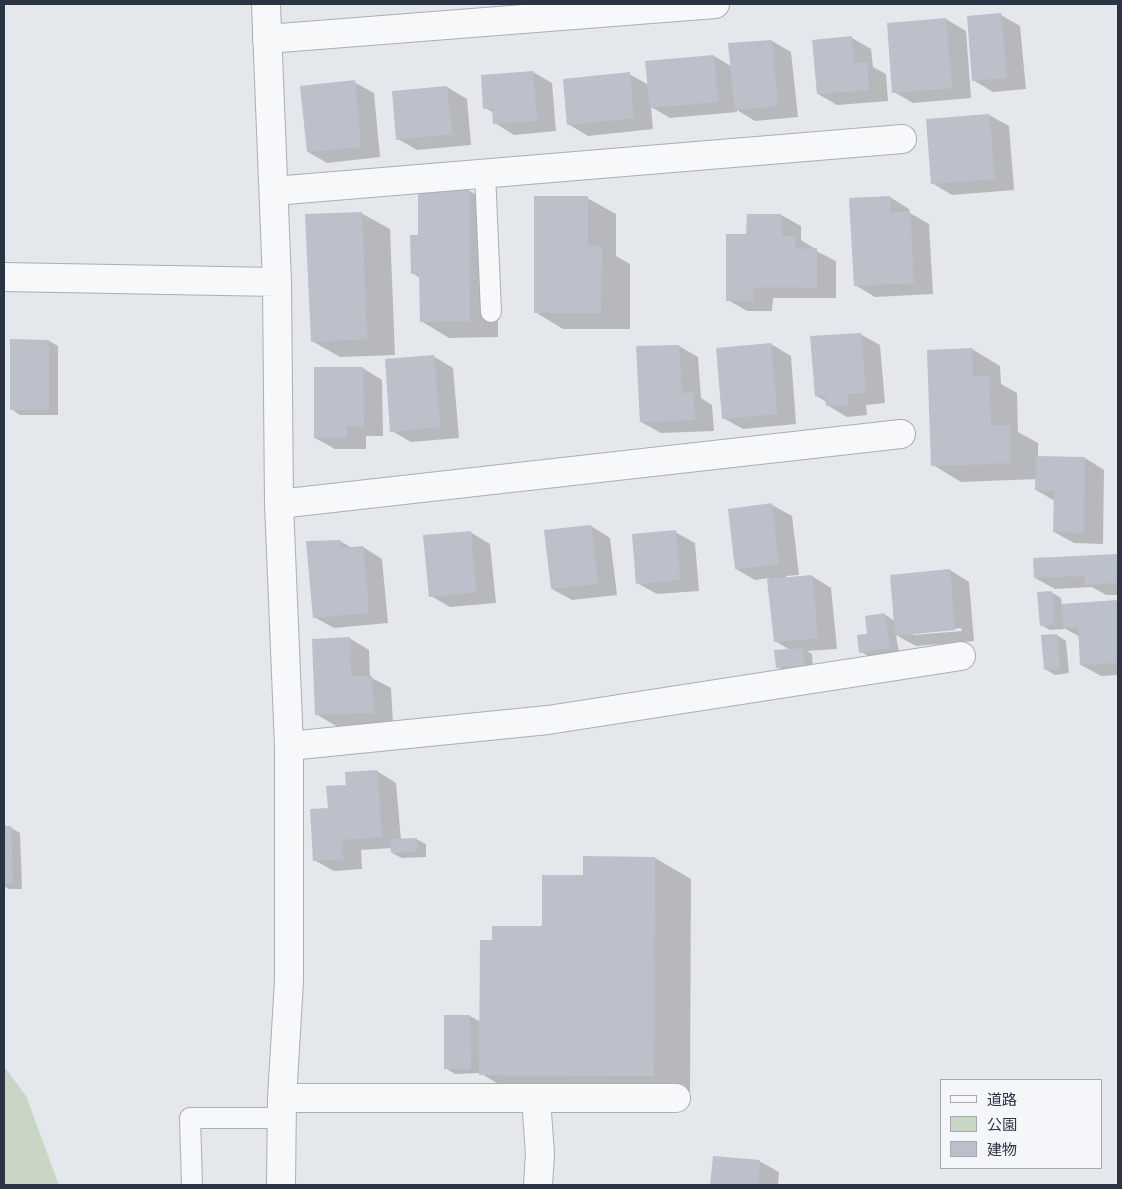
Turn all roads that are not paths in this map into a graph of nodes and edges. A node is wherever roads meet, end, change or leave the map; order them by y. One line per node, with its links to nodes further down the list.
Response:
1 (266, 4): 3 (street)
2 (715, 4): 3 (street)
3 (267, 39): 6 (street)
4 (902, 139): 5 (street)
5 (485, 173): 6 (street); 9 (lane)
6 (274, 190): 8 (street)
7 (4, 277): 8 (street)
8 (277, 282): 11 (street)
9 (491, 312)
10 (901, 434): 11 (street)
11 (279, 504): 13 (street)
12 (961, 656): 13 (street)
13 (290, 746): 16 (street)
14 (536, 1098): 15 (street); 16 (street); 19 (street)
15 (676, 1098)
16 (282, 1108): 17 (lane); 18 (street)
17 (192, 1185)
18 (281, 1185)
19 (538, 1185)

